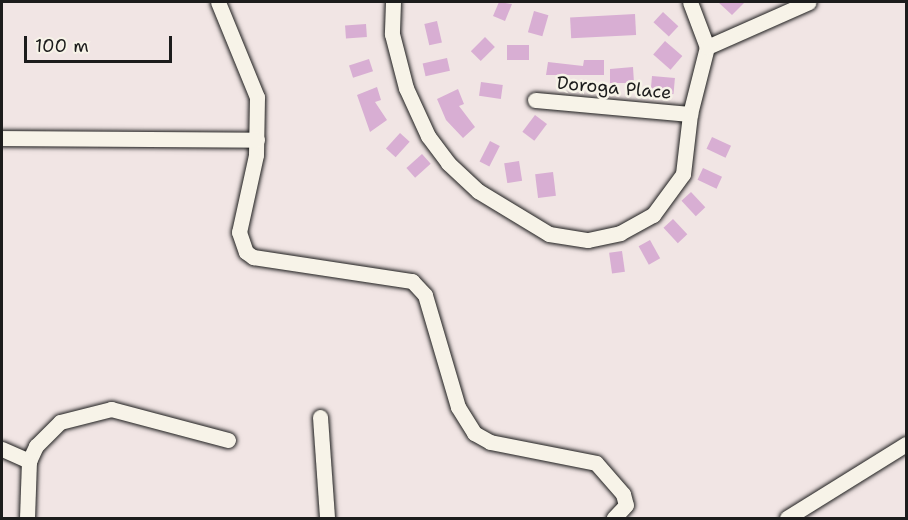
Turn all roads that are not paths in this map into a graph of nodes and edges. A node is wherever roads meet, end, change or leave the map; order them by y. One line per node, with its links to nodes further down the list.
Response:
1 (218, 2): 9 (street)
2 (393, 2): 7 (street)
3 (690, 2): 5 (street)
4 (809, 2): 5 (street)
5 (707, 48): 7 (street)
6 (535, 100): 7 (street, Doroga Place)
7 (690, 114)
8 (2, 138): 9 (street)
9 (257, 140): 17 (street)
10 (320, 417): 16 (street)
11 (228, 440): 14 (street)
12 (906, 444): 18 (street)
13 (2, 449): 14 (street)
14 (29, 461): 15 (street)
15 (27, 519)
16 (327, 519)
17 (614, 519)
18 (787, 519)

